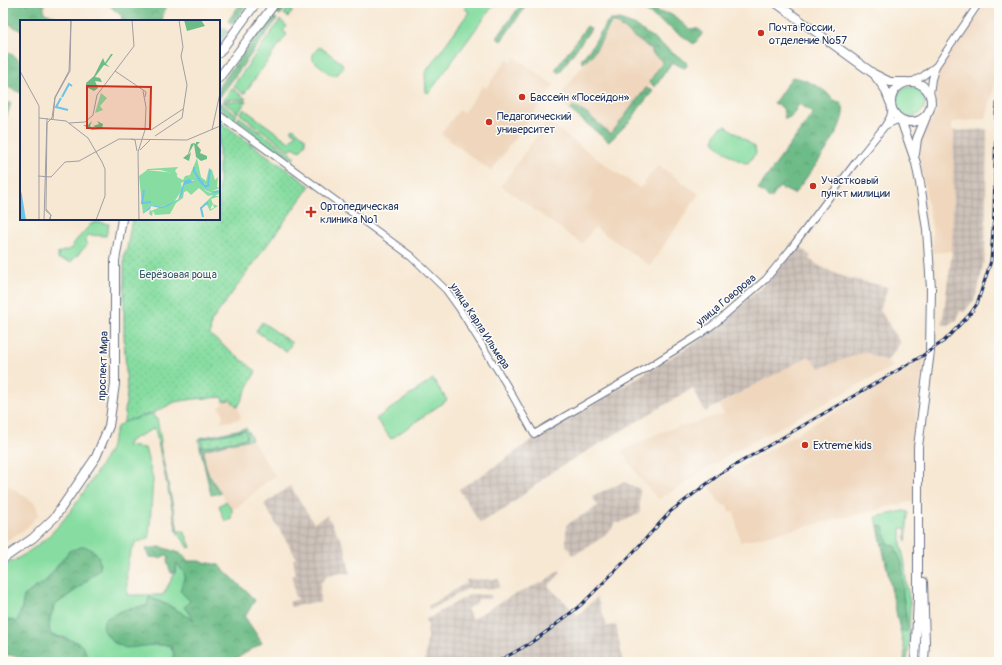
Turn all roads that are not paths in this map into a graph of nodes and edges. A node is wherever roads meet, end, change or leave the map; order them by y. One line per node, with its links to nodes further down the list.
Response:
1 (256, 3): 7 (main road)
2 (259, 3): 6 (main road)
3 (275, 3): 6 (main road)
4 (776, 3): 9 (main road)
5 (979, 3): 8 (street)
6 (270, 10): 10 (main road)
7 (220, 52)
8 (936, 66): 11 (street); 12 (street)
9 (874, 74): 11 (main road); 13 (main road)
10 (220, 77)
11 (910, 82): 12 (main road); 13 (main road)
12 (930, 94): 14 (main road)
13 (891, 106): 16 (main road); 17 (street)
14 (927, 115): 16 (main road); 18 (main road)
15 (220, 116): 22 (street, улица Карла Ильмера)
16 (901, 120): 17 (street); 18 (main road)
17 (884, 127): 22 (street, улица Говорова)
18 (916, 163): 23 (main road)
19 (122, 220): 21 (main road, проспект Мира)
20 (125, 220): 21 (main road, проспект Мира)
21 (120, 229): 24 (main road, проспект Мира)
22 (534, 434)
23 (918, 504): 25 (main road); 26 (main road)
24 (3, 559)
25 (925, 658): 27 (main road)
26 (915, 662)
27 (928, 662)

